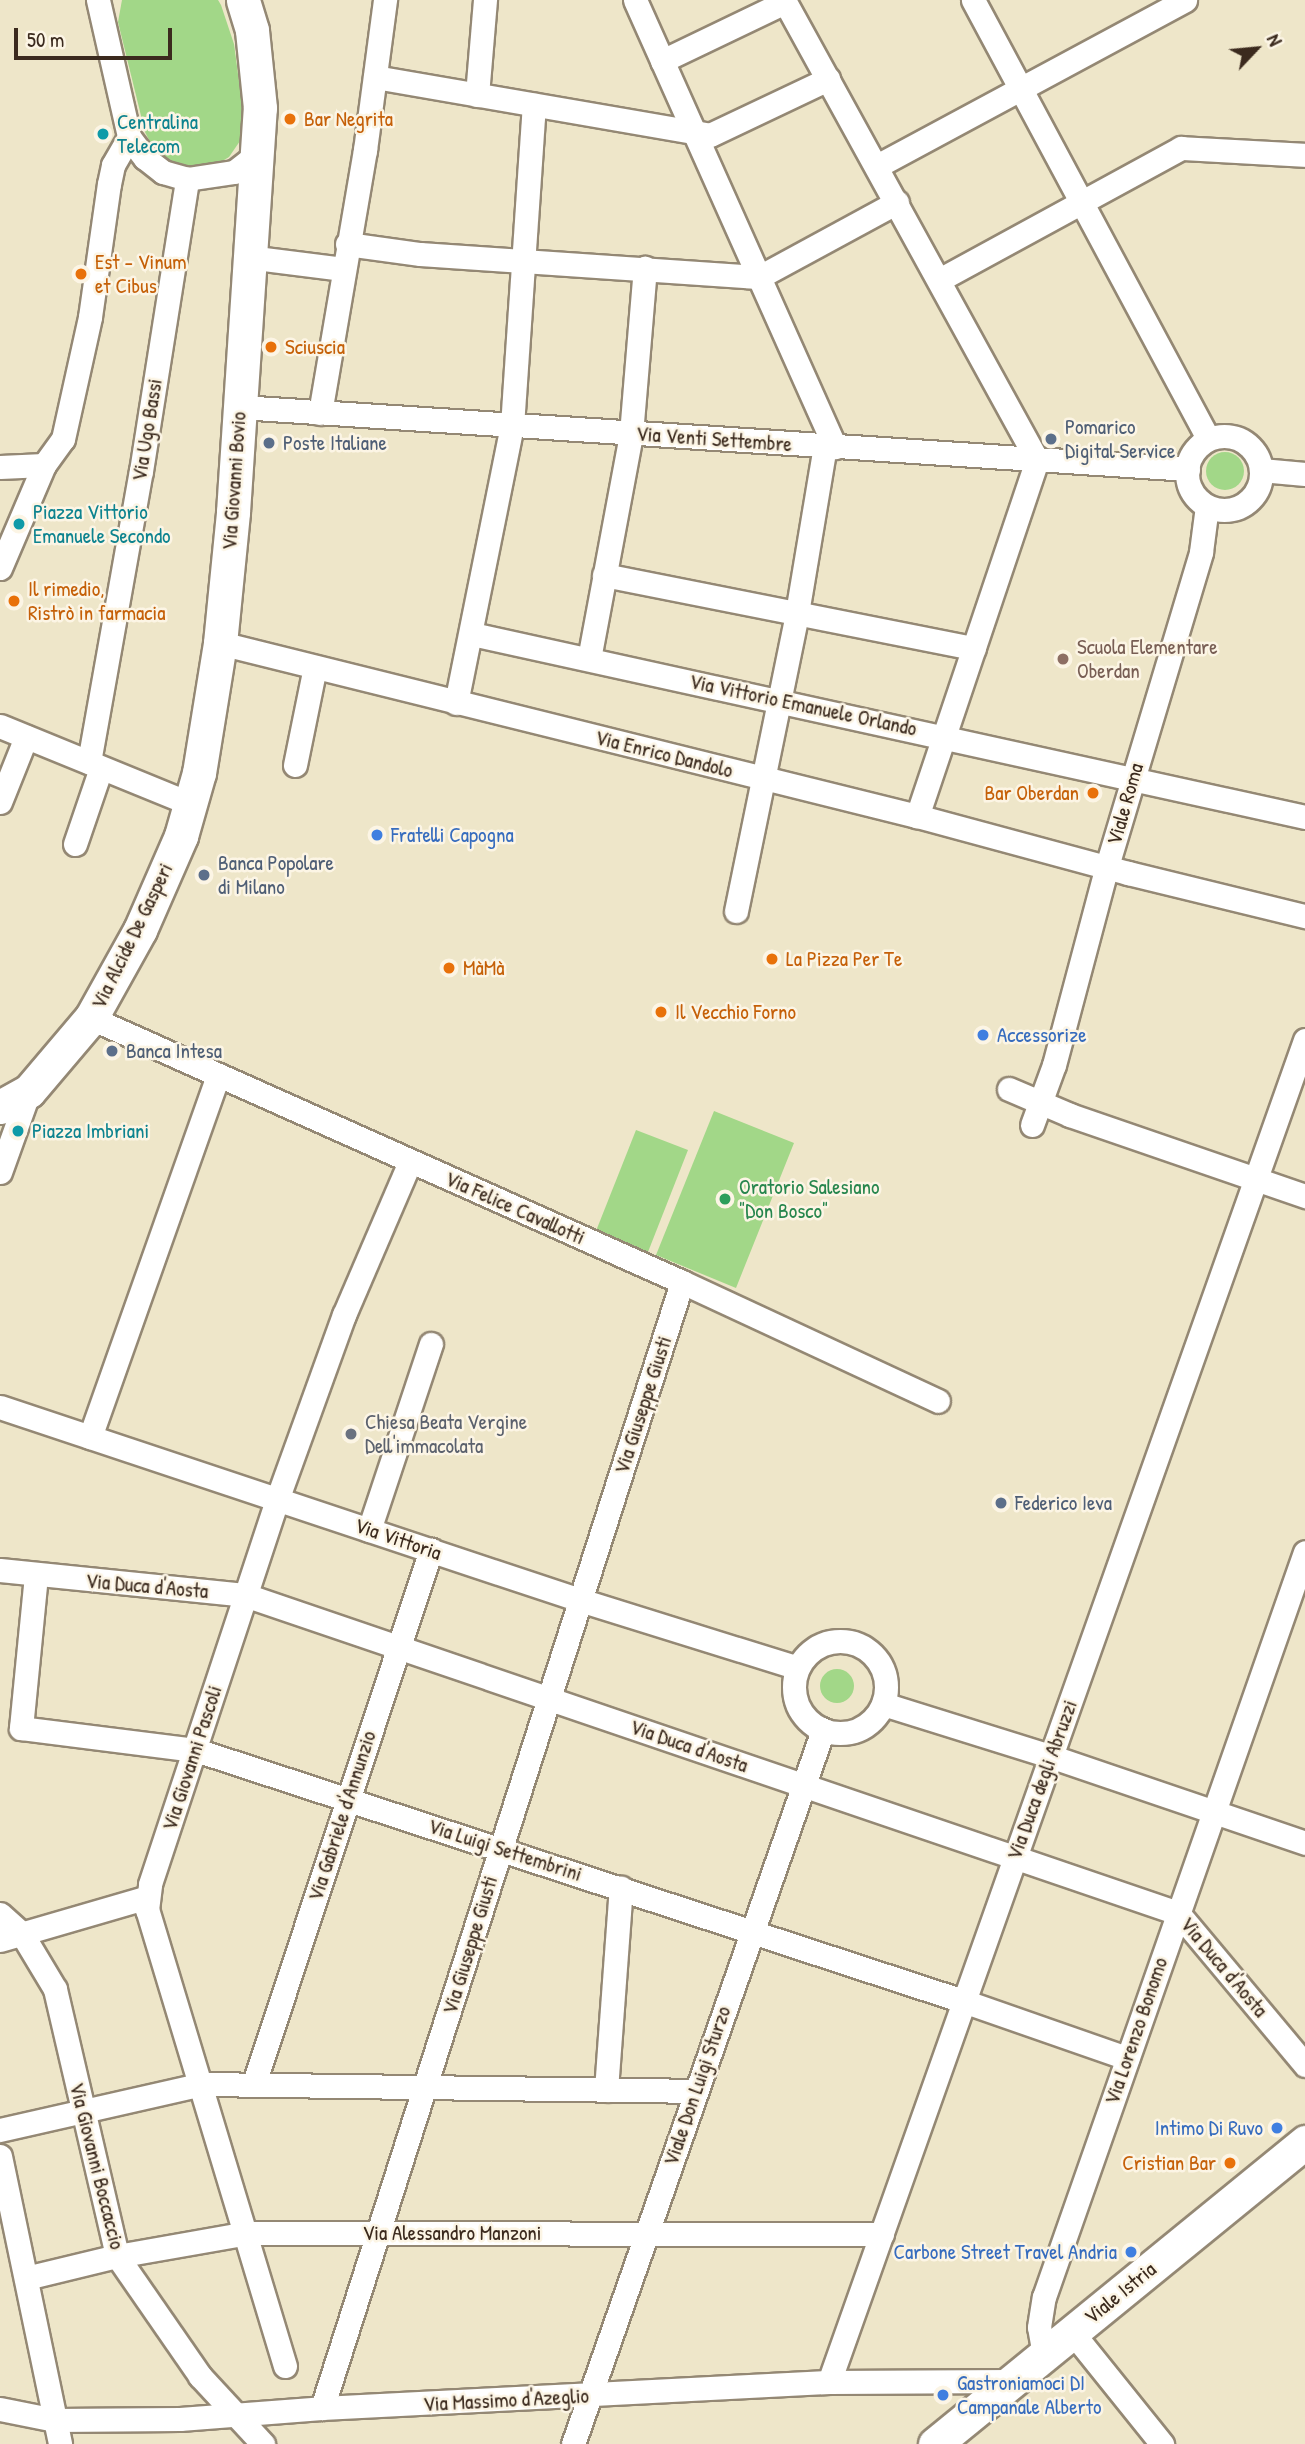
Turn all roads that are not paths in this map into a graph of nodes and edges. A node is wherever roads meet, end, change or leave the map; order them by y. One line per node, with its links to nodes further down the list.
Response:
1 (98, 0): 16 (street)
2 (243, 0): 17 (street, Via Giovanni Bovio)
3 (385, 0): 10 (street)
4 (485, 0): 13 (street)
5 (635, 0): 9 (street)
6 (974, 0): 12 (street)
7 (784, 1): 9 (street); 11 (street)
8 (1180, 1): 12 (street)
9 (662, 61): 15 (street)
10 (374, 77): 13 (street); 23 (street)
11 (828, 79): 15 (street); 19 (street)
12 (1022, 88): 19 (street); 22 (street)
13 (477, 95): 14 (street)
14 (534, 105): 15 (street); 25 (street)
15 (694, 132): 28 (street)
16 (129, 137): 20 (street); 37 (street)
17 (256, 155): 20 (street); 24 (street, Via Giovanni Bovio)
18 (1305, 155): 22 (street)
19 (877, 166): 21 (street)
20 (187, 179): 56 (street, Via Ugo Bassi)
21 (897, 202): 28 (street); 29 (street)
22 (1083, 202): 29 (street); 34 (street)
23 (346, 244): 25 (street); 27 (street)
24 (248, 257): 27 (street); 30 (street, Via Giovanni Bovio)
25 (523, 259): 26 (street); 32 (street)
26 (645, 268): 28 (street); 33 (street)
27 (343, 269): 31 (street)
28 (759, 277): 35 (street)
29 (939, 280): 36 (street)
30 (240, 407): 31 (street, Via Venti Settembre); 47 (street, Via Giovanni Bovio)
31 (320, 413): 32 (street, Via Venti Settembre)
32 (512, 426): 33 (street, Via Venti Settembre); 46 (street)
33 (631, 434): 35 (street, Via Venti Settembre); 44 (street)
34 (1208, 439): 39 (street); 40 (street)
35 (830, 447): 36 (street, Via Venti Settembre); 45 (street)
36 (1037, 460): 39 (street, Via Venti Settembre); 48 (street)
37 (44, 465): 38 (street); 43 (street)
38 (0, 467)
39 (1188, 469): 42 (street)
40 (1261, 470): 41 (street); 42 (street)
41 (1305, 474)
42 (1206, 506): 59 (street, Viale Roma)
43 (0, 568)
44 (604, 575): 45 (street); 49 (street)
45 (797, 613): 48 (street); 51 (street)
46 (472, 634): 49 (street, Via Vittorio Emanuele Orlando); 52 (street)
47 (220, 643): 50 (street, Via Enrico Dandolo); 61 (street, Via Giovanni Bovio)
48 (974, 648): 54 (street)
49 (589, 659): 51 (street, Via Vittorio Emanuele Orlando)
50 (315, 667): 52 (street, Via Enrico Dandolo); 57 (street)
51 (779, 700): 54 (street, Via Vittorio Emanuele Orlando); 58 (street)
52 (456, 703): 58 (street, Via Enrico Dandolo)
53 (0, 726): 55 (street)
54 (944, 736): 59 (street, Via Vittorio Emanuele Orlando); 62 (street)
55 (26, 737): 56 (street); 60 (street)
56 (94, 765): 61 (street); 64 (street, Via Ugo Bassi)
57 (295, 765)
58 (764, 779): 62 (street, Via Enrico Dandolo); 66 (street)
59 (1133, 780): 63 (street, Via Vittorio Emanuele Orlando); 65 (street, Viale Roma)
60 (0, 802)
61 (191, 804): 68 (street, Via Alcide De Gasperi)
62 (917, 816): 65 (street, Via Enrico Dandolo)
63 (1305, 817)
64 (75, 844)
65 (1107, 866): 67 (street, Via Enrico Dandolo); 73 (street, Viale Roma)
66 (736, 911)
67 (1305, 916)
68 (92, 1018): 70 (street, Via Felice Cavallotti); 72 (street, Via Alcide De Gasperi)
69 (1305, 1040): 78 (street, Via Duca degli Abruzzi)
70 (218, 1075): 76 (street, Via Felice Cavallotti); 84 (street)
71 (1009, 1089): 73 (street)
72 (29, 1091): 74 (street); 77 (street)
73 (1041, 1102): 75 (street, Viale Roma); 78 (street)
74 (0, 1107)
75 (1032, 1125)
76 (410, 1162): 80 (street, Via Felice Cavallotti); 85 (street, Via Giovanni Pascoli)
77 (0, 1172)
78 (1258, 1179): 79 (street); 99 (street, Via Duca degli Abruzzi)
79 (1305, 1196)
80 (682, 1282): 82 (street, Via Felice Cavallotti); 92 (street, Via Giuseppe Giusti)
81 (431, 1344): 86 (street)
82 (938, 1401)
83 (0, 1407): 84 (street, Via Vittoria)
84 (90, 1437): 85 (street, Via Vittoria)
85 (278, 1497): 86 (street, Via Vittoria); 91 (street, Via Giovanni Pascoli)
86 (369, 1530): 87 (street, Via Vittoria)
87 (431, 1550): 92 (street, Via Vittoria); 93 (street, Via Gabriele d'Annunzio)
88 (1305, 1552): 102 (street, Via Lorenzo Bonomo)
89 (0, 1570): 90 (street, Via Duca d'Aosta)
90 (36, 1575): 91 (street, Via Duca d'Aosta); 98 (street, Via Luigi Settembrini)
91 (245, 1595): 93 (street, Via Duca d'Aosta); 98 (street, Via Giovanni Pascoli)
92 (580, 1600): 94 (street, Via Vittoria); 95 (street, Via Giuseppe Giusti)
93 (398, 1647): 95 (street, Via Duca d'Aosta); 101 (street, Via Gabriele d'Annunzio)
94 (798, 1668): 96 (street); 97 (street)
95 (550, 1698): 100 (street, Via Duca d'Aosta); 104 (street, Via Giuseppe Giusti)
96 (883, 1704): 97 (street); 99 (street)
97 (823, 1730): 100 (street, Viale Don Luigi Sturzo)
98 (196, 1750): 101 (street, Via Luigi Settembrini); 107 (street, Via Giovanni Pascoli)
99 (1050, 1756): 102 (street); 105 (street, Via Duca degli Abruzzi)
100 (802, 1784): 105 (street, Via Duca d'Aosta); 110 (street, Viale Don Luigi Sturzo)
101 (348, 1798): 104 (street, Via Luigi Settembrini); 115 (street, Via Gabriele d'Annunzio)
102 (1213, 1812): 103 (street); 108 (street, Via Lorenzo Bonomo)
103 (1305, 1843)
104 (500, 1850): 106 (street, Via Luigi Settembrini); 117 (street, Via Giuseppe Giusti)
105 (1014, 1855): 108 (street, Via Duca d'Aosta); 112 (street, Via Duca degli Abruzzi)
106 (621, 1888): 110 (street, Via Luigi Settembrini); 118 (street)
107 (148, 1897): 111 (street); 116 (street, Via Giovanni Pascoli)
108 (1178, 1913): 113 (street, Via Lorenzo Bonomo); 114 (street, Via Duca d'Aosta)
109 (0, 1914): 111 (street, Via Giovanni Boccaccio)
110 (751, 1933): 112 (street, Via Luigi Settembrini); 119 (street, Viale Don Luigi Sturzo)
111 (11, 1937): 120 (street, Via Giovanni Boccaccio)
112 (963, 2001): 113 (street, Via Luigi Settembrini); 126 (street, Via Duca degli Abruzzi)
113 (1127, 2058): 131 (street, Via Lorenzo Bonomo)
114 (1305, 2065)
115 (254, 2083): 116 (street); 117 (street)
116 (202, 2084): 120 (street); 125 (street, Via Giovanni Pascoli)
117 (426, 2086): 118 (street); 124 (street, Via Giuseppe Giusti)
118 (606, 2090): 119 (street)
119 (695, 2091): 127 (street, Viale Don Luigi Sturzo)
120 (82, 2112): 121 (street); 128 (street, Via Giovanni Boccaccio)
121 (0, 2130)
122 (1305, 2142): 130 (street, Viale Istria)
123 (0, 2156): 129 (street)
124 (380, 2232): 125 (street, Via Alessandro Manzoni); 127 (street, Via Alessandro Manzoni); 136 (street, Via Giuseppe Giusti)
125 (247, 2233): 128 (street, Via Alessandro Manzoni); 132 (street, Via Giovanni Pascoli)
126 (882, 2234): 127 (street, Via Alessandro Manzoni); 134 (street, Via Duca degli Abruzzi)
127 (644, 2235): 135 (street, Viale Don Luigi Sturzo)
128 (117, 2256): 129 (street, Via Alessandro Manzoni); 138 (street, Via Giovanni Boccaccio)
129 (26, 2278): 139 (street)
130 (1072, 2332): 131 (street, Viale Istria); 144 (street)
131 (1044, 2355): 133 (street, Viale Istria)
132 (285, 2366)
133 (1012, 2381): 134 (street, Via Massimo d'Azeglio); 143 (street, Viale Istria)
134 (829, 2382): 135 (street, Via Massimo d'Azeglio)
135 (589, 2396): 136 (street, Via Massimo d'Azeglio); 142 (street, Viale Don Luigi Sturzo)
136 (322, 2408): 138 (street, Via Massimo d'Azeglio)
137 (0, 2409): 139 (street, Via Massimo d'Azeglio)
138 (236, 2414): 139 (street, Via Massimo d'Azeglio); 141 (street, Via Giovanni Boccaccio)
139 (55, 2420): 140 (street)
140 (61, 2444)
141 (263, 2444)
142 (573, 2444)
143 (934, 2444)
144 (1163, 2444)

